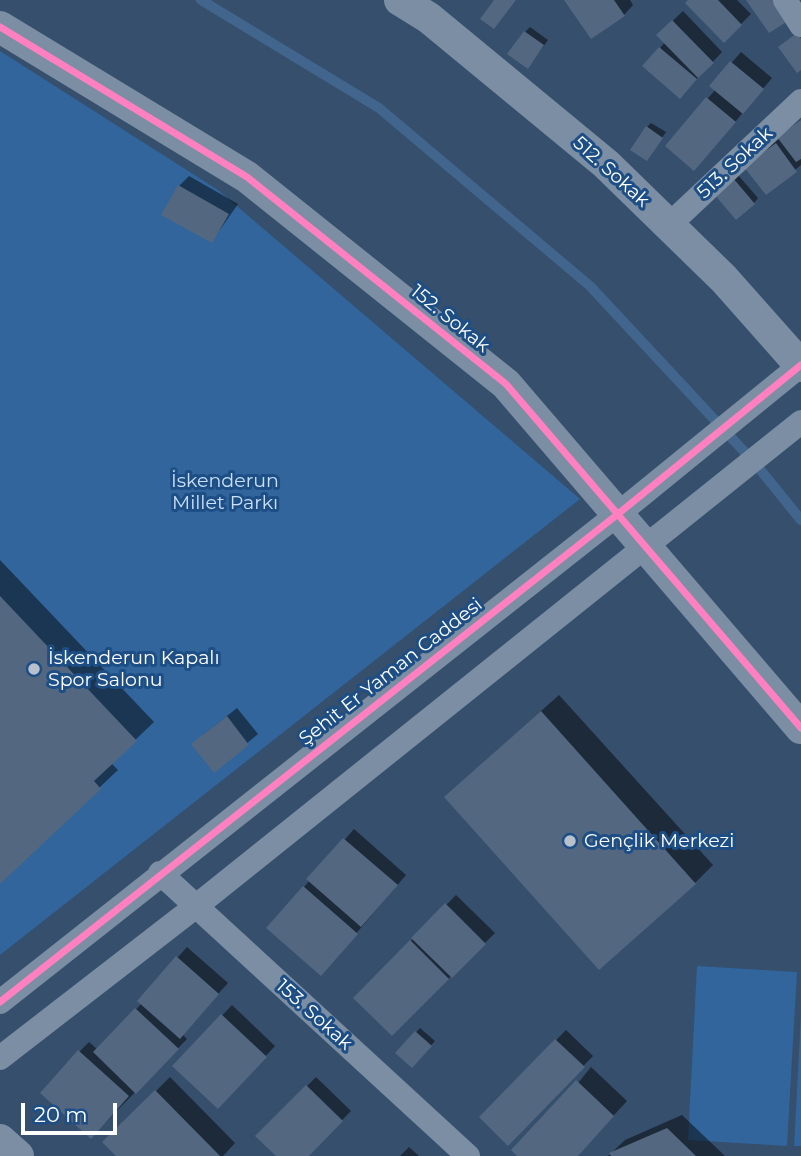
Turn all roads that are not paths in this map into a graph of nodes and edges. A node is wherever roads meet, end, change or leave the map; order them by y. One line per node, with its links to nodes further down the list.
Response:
1 (400, 0): 6 (street, 512. Sokak)
2 (785, 0): 3 (street)
3 (801, 25)
4 (0, 27): 9 (street, 152. Sokak)
5 (801, 100): 6 (street, 513. Sokak)
6 (669, 225): 7 (street, 512. Sokak)
7 (795, 370): 9 (street, Şehit Er Yaman Caddesi)
8 (801, 422): 10 (street)
9 (618, 514): 10 (street, 152. Sokak); 12 (street, Şehit Er Yaman Caddesi)
10 (647, 548): 11 (street, 152. Sokak); 13 (street)
11 (801, 727)
12 (160, 873): 13 (street, 153. Sokak); 14 (street, Şehit Er Yaman Caddesi)
13 (195, 907): 15 (street); 18 (street, 153. Sokak)
14 (0, 1002)
15 (0, 1058)
16 (0, 1140): 17 (street)
17 (18, 1156)
18 (468, 1156)

